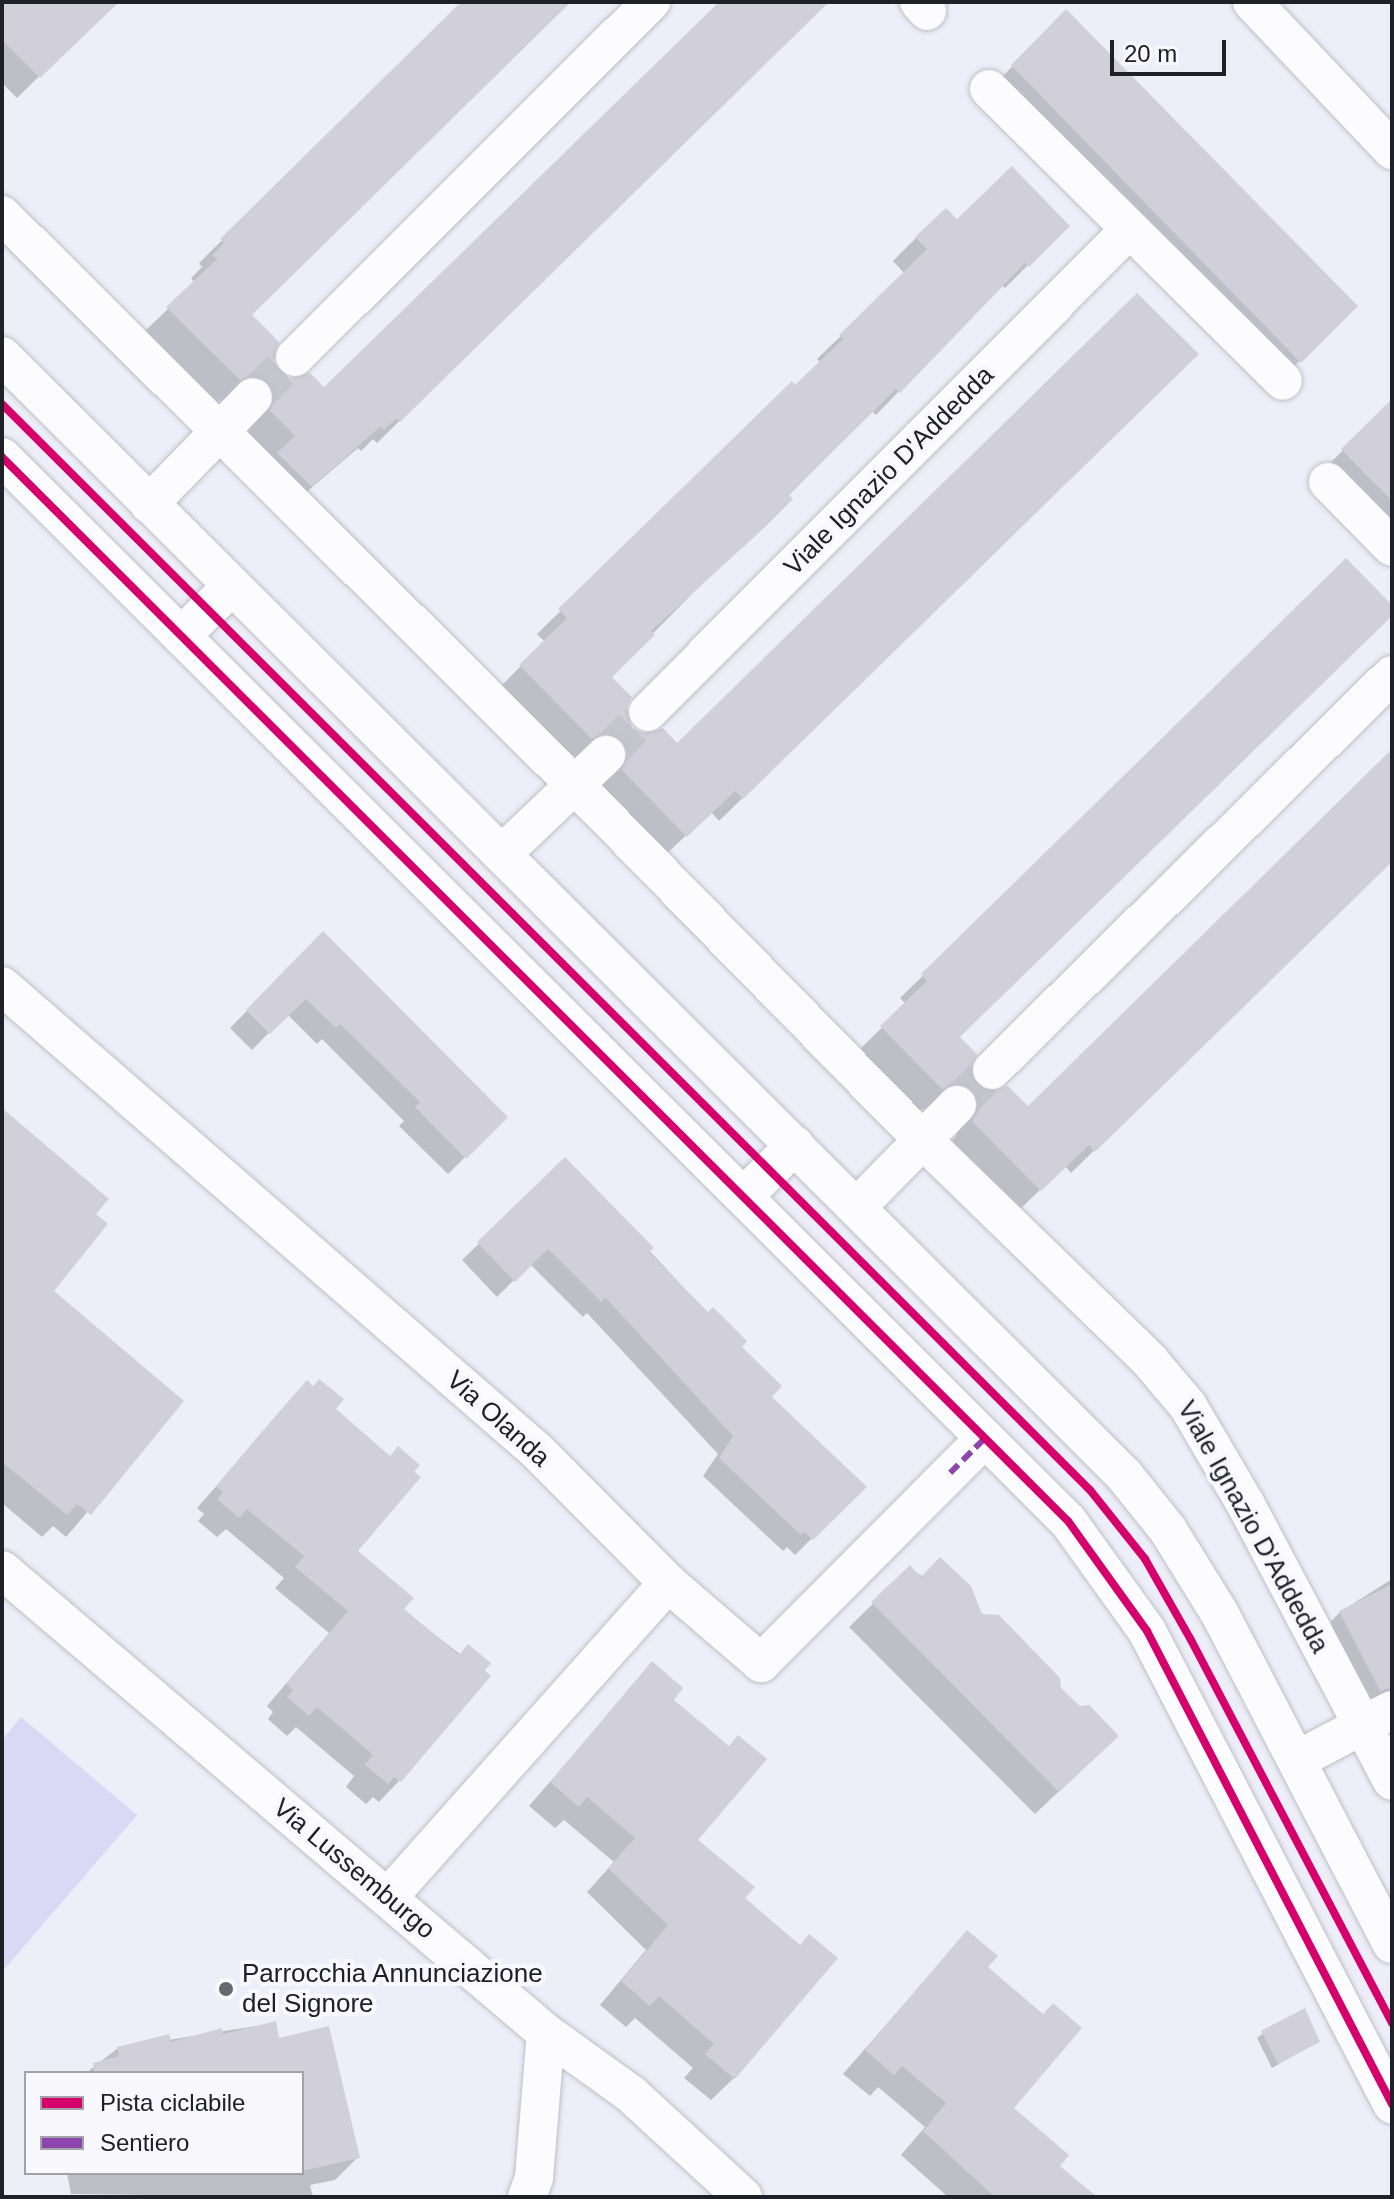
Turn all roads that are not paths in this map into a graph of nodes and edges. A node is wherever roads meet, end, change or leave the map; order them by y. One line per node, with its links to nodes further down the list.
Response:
1 (651, 2): 8 (street)
2 (1252, 2): 4 (street)
3 (989, 89): 6 (street)
4 (1392, 150)
5 (2, 215): 11 (street, Viale Ignazio D'Addedda)
6 (1130, 229): 9 (street); 19 (street, Viale Ignazio D'Addedda)
7 (2, 356): 14 (street)
8 (295, 357)
9 (1283, 381)
10 (253, 397): 11 (street)
11 (219, 431): 14 (street); 21 (street, Viale Ignazio D'Addedda)
12 (2, 457): 17 (street)
13 (1328, 482): 15 (street)
14 (149, 504): 16 (street)
15 (1392, 547)
16 (232, 586): 17 (street); 22 (street)
17 (181, 636): 28 (street)
18 (1392, 675): 24 (street)
19 (648, 712)
20 (606, 755): 21 (street)
21 (575, 785): 22 (street); 26 (street, Viale Ignazio D'Addedda)
22 (502, 854): 27 (street)
23 (2, 986): 32 (street, Via Olanda)
24 (992, 1070)
25 (957, 1105): 26 (street)
26 (922, 1139): 29 (street); 33 (street, Viale Ignazio D'Addedda)
27 (795, 1145): 28 (street); 29 (street)
28 (744, 1196): 30 (street)
29 (857, 1207): 34 (street)
30 (985, 1438): 32 (street, Via Olanda); 39 (street)
31 (2, 1570): 36 (street, Via Lussemburgo)
32 (668, 1583): 36 (street)
33 (1377, 1718): 34 (street); 35 (street, Viale Ignazio D'Addedda)
34 (1297, 1760): 37 (street)
35 (1392, 1781)
36 (387, 1898): 38 (street, Via Lussemburgo)
37 (1392, 1944)
38 (546, 2033): 40 (street); 41 (street, Via Lussemburgo)
39 (1392, 2104)
40 (527, 2197)
41 (743, 2197)

